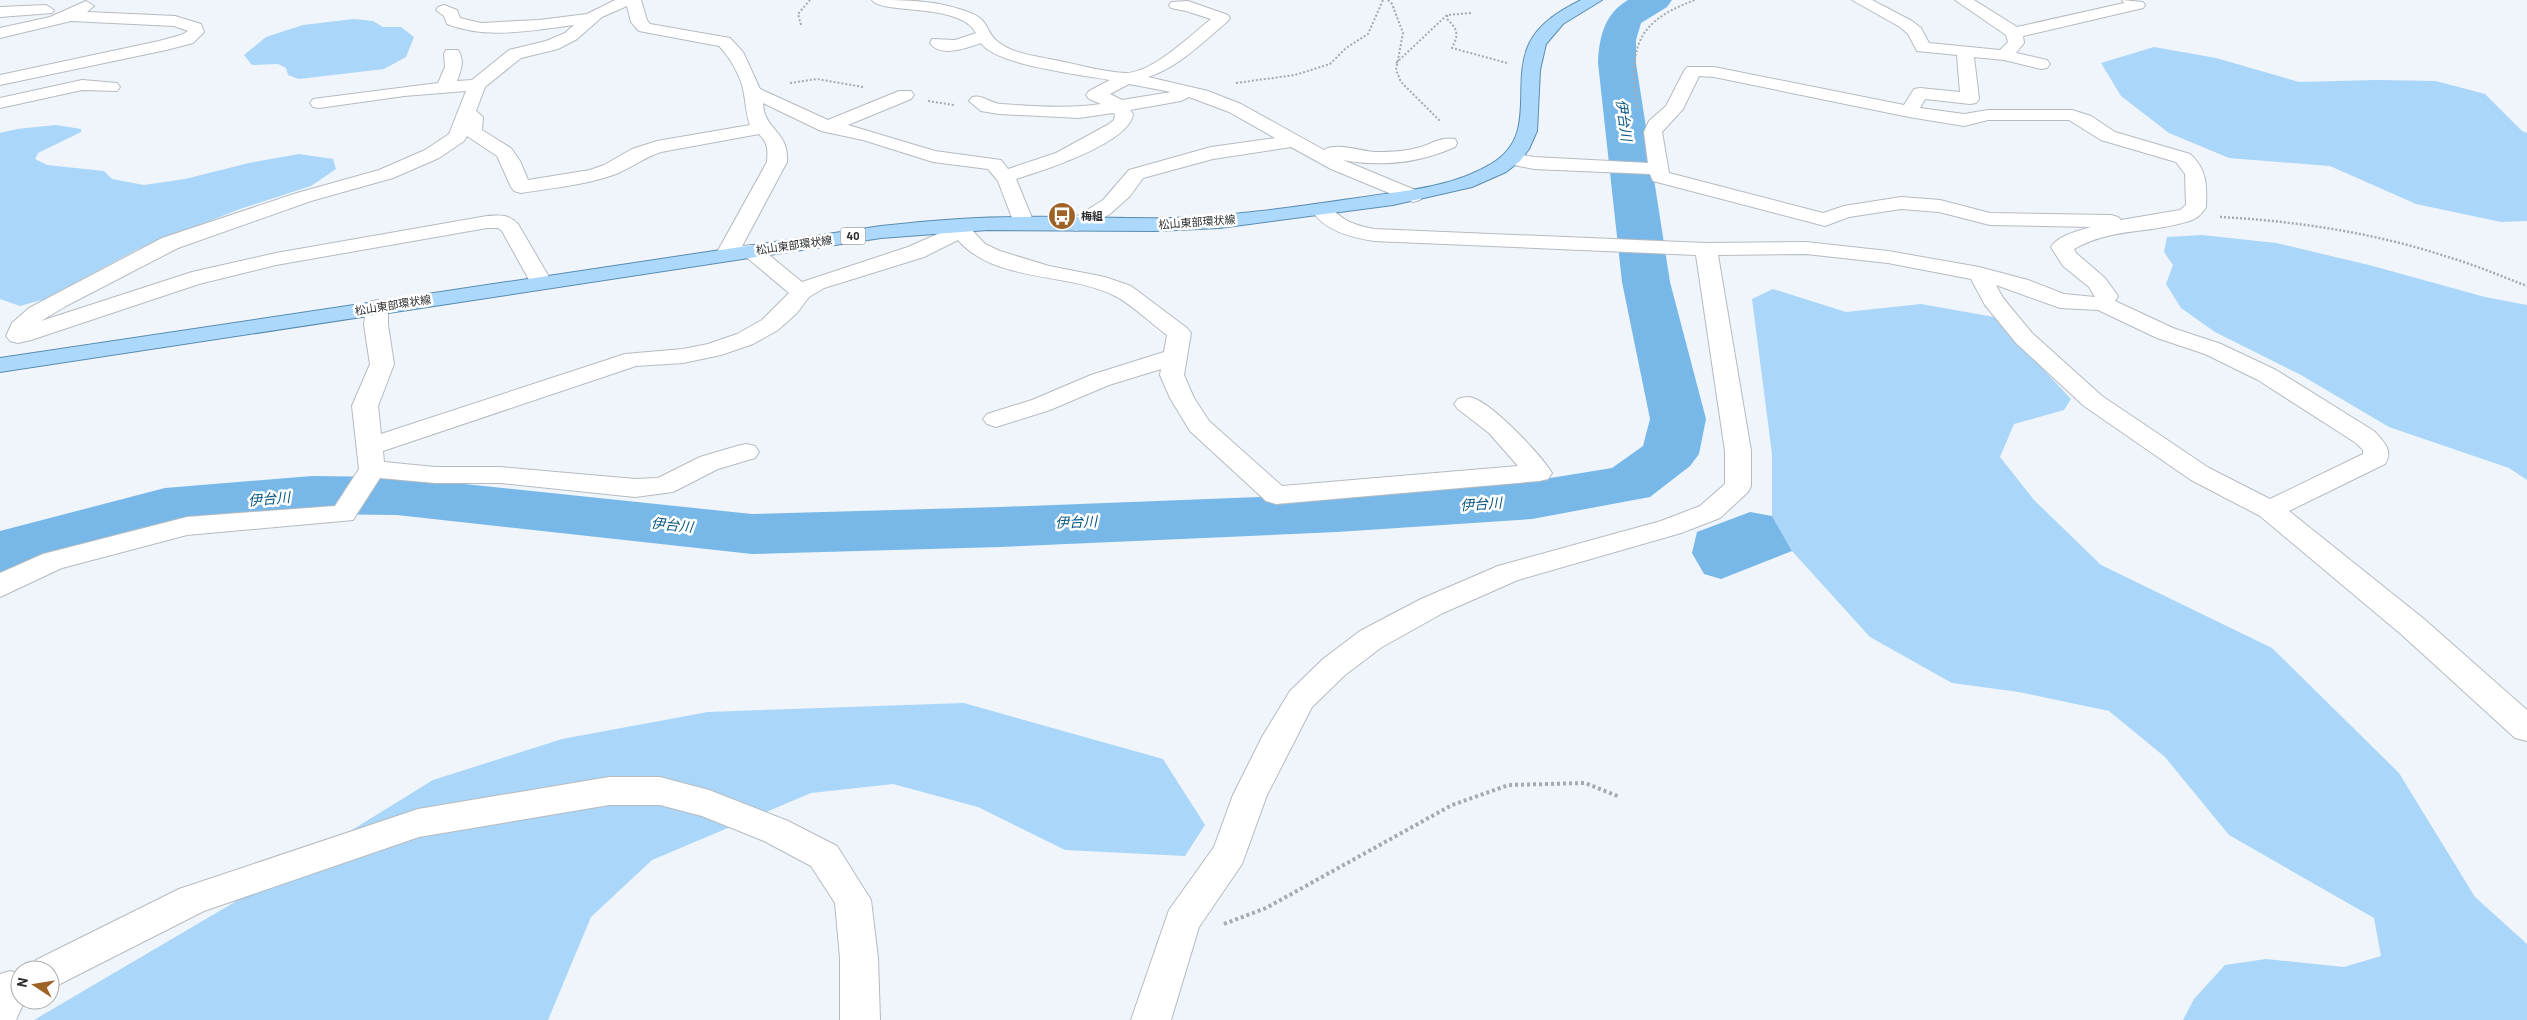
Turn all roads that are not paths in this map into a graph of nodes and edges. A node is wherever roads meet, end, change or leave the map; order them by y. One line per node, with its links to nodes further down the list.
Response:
1 (628, 0): 12 (street)
2 (632, 0): 26 (street)
3 (880, 0): 15 (street)
4 (1594, 0): 40 (main road, 松山東部環状線 / 40)
5 (1860, 0): 17 (street)
6 (1964, 0): 14 (street)
7 (2130, 0): 14 (street)
8 (1177, 5): 21 (street)
9 (83, 8): 11 (street); 13 (street); 22 (street)
10 (444, 10): 12 (street)
11 (0, 12)
12 (590, 18): 23 (street)
13 (0, 33)
14 (2014, 33): 19 (street)
15 (985, 36): 16 (street); 21 (street)
16 (938, 43)
17 (1965, 52): 19 (street); 33 (street)
18 (452, 54): 25 (street)
19 (2004, 54): 20 (street)
20 (2041, 64)
21 (1126, 79): 28 (street); 32 (street)
22 (0, 80)
23 (477, 85): 25 (street); 34 (street)
24 (111, 87): 30 (street)
25 (445, 88): 31 (street)
26 (753, 92): 35 (street); 36 (street)
27 (905, 95): 35 (street)
28 (1202, 95): 32 (street); 37 (street)
29 (978, 101): 32 (street)
30 (0, 103)
31 (319, 103)
32 (1118, 106): 42 (street)
33 (1909, 112): 41 (street); 48 (street)
34 (467, 114): 43 (street); 59 (street)
35 (828, 126): 42 (street)
36 (763, 128): 43 (street); 53 (street)
37 (1293, 140): 39 (street); 49 (street)
38 (1448, 143): 39 (street)
39 (1316, 153): 44 (street)
40 (1511, 159): 41 (street); 44 (main road, 松山東部環状線 / 40)
41 (1655, 169): 48 (street)
42 (1004, 177): 47 (street)
43 (521, 187): 46 (street)
44 (1413, 196): 45 (main road, 松山東部環状線 / 40)
45 (1320, 210): 49 (main road, 松山東部環状線 / 40); 51 (street)
46 (503, 221): 55 (street); 59 (street)
47 (1024, 223): 49 (main road, 松山東部環状線 / 40); 50 (main road, 松山東部環状線 / 40)
48 (2142, 224): 57 (street)
49 (1076, 226)
50 (962, 228): 52 (main road, 松山東部環状線 / 40); 56 (street); 60 (street)
51 (1706, 249): 54 (street); 71 (street)
52 (750, 251): 53 (main road, 松山東部環状線 / 40); 56 (street)
53 (727, 254): 55 (main road, 松山東部環状線 / 40)
54 (1979, 274): 57 (street); 66 (street)
55 (541, 282): 58 (main road, 松山東部環状線 / 40)
56 (801, 292): 65 (street)
57 (2102, 304): 66 (street)
58 (377, 307): 61 (main road, 松山東部環状線 / 40); 65 (street)
59 (9, 339)
60 (1176, 356): 62 (street); 63 (street)
61 (0, 365)
62 (1468, 404)
63 (996, 419)
64 (746, 452): 65 (street)
65 (369, 465): 67 (street)
66 (2270, 510): 68 (street)
67 (0, 587)
68 (2527, 729)
69 (60, 967): 70 (street)
70 (860, 1020)
71 (1151, 1020)

